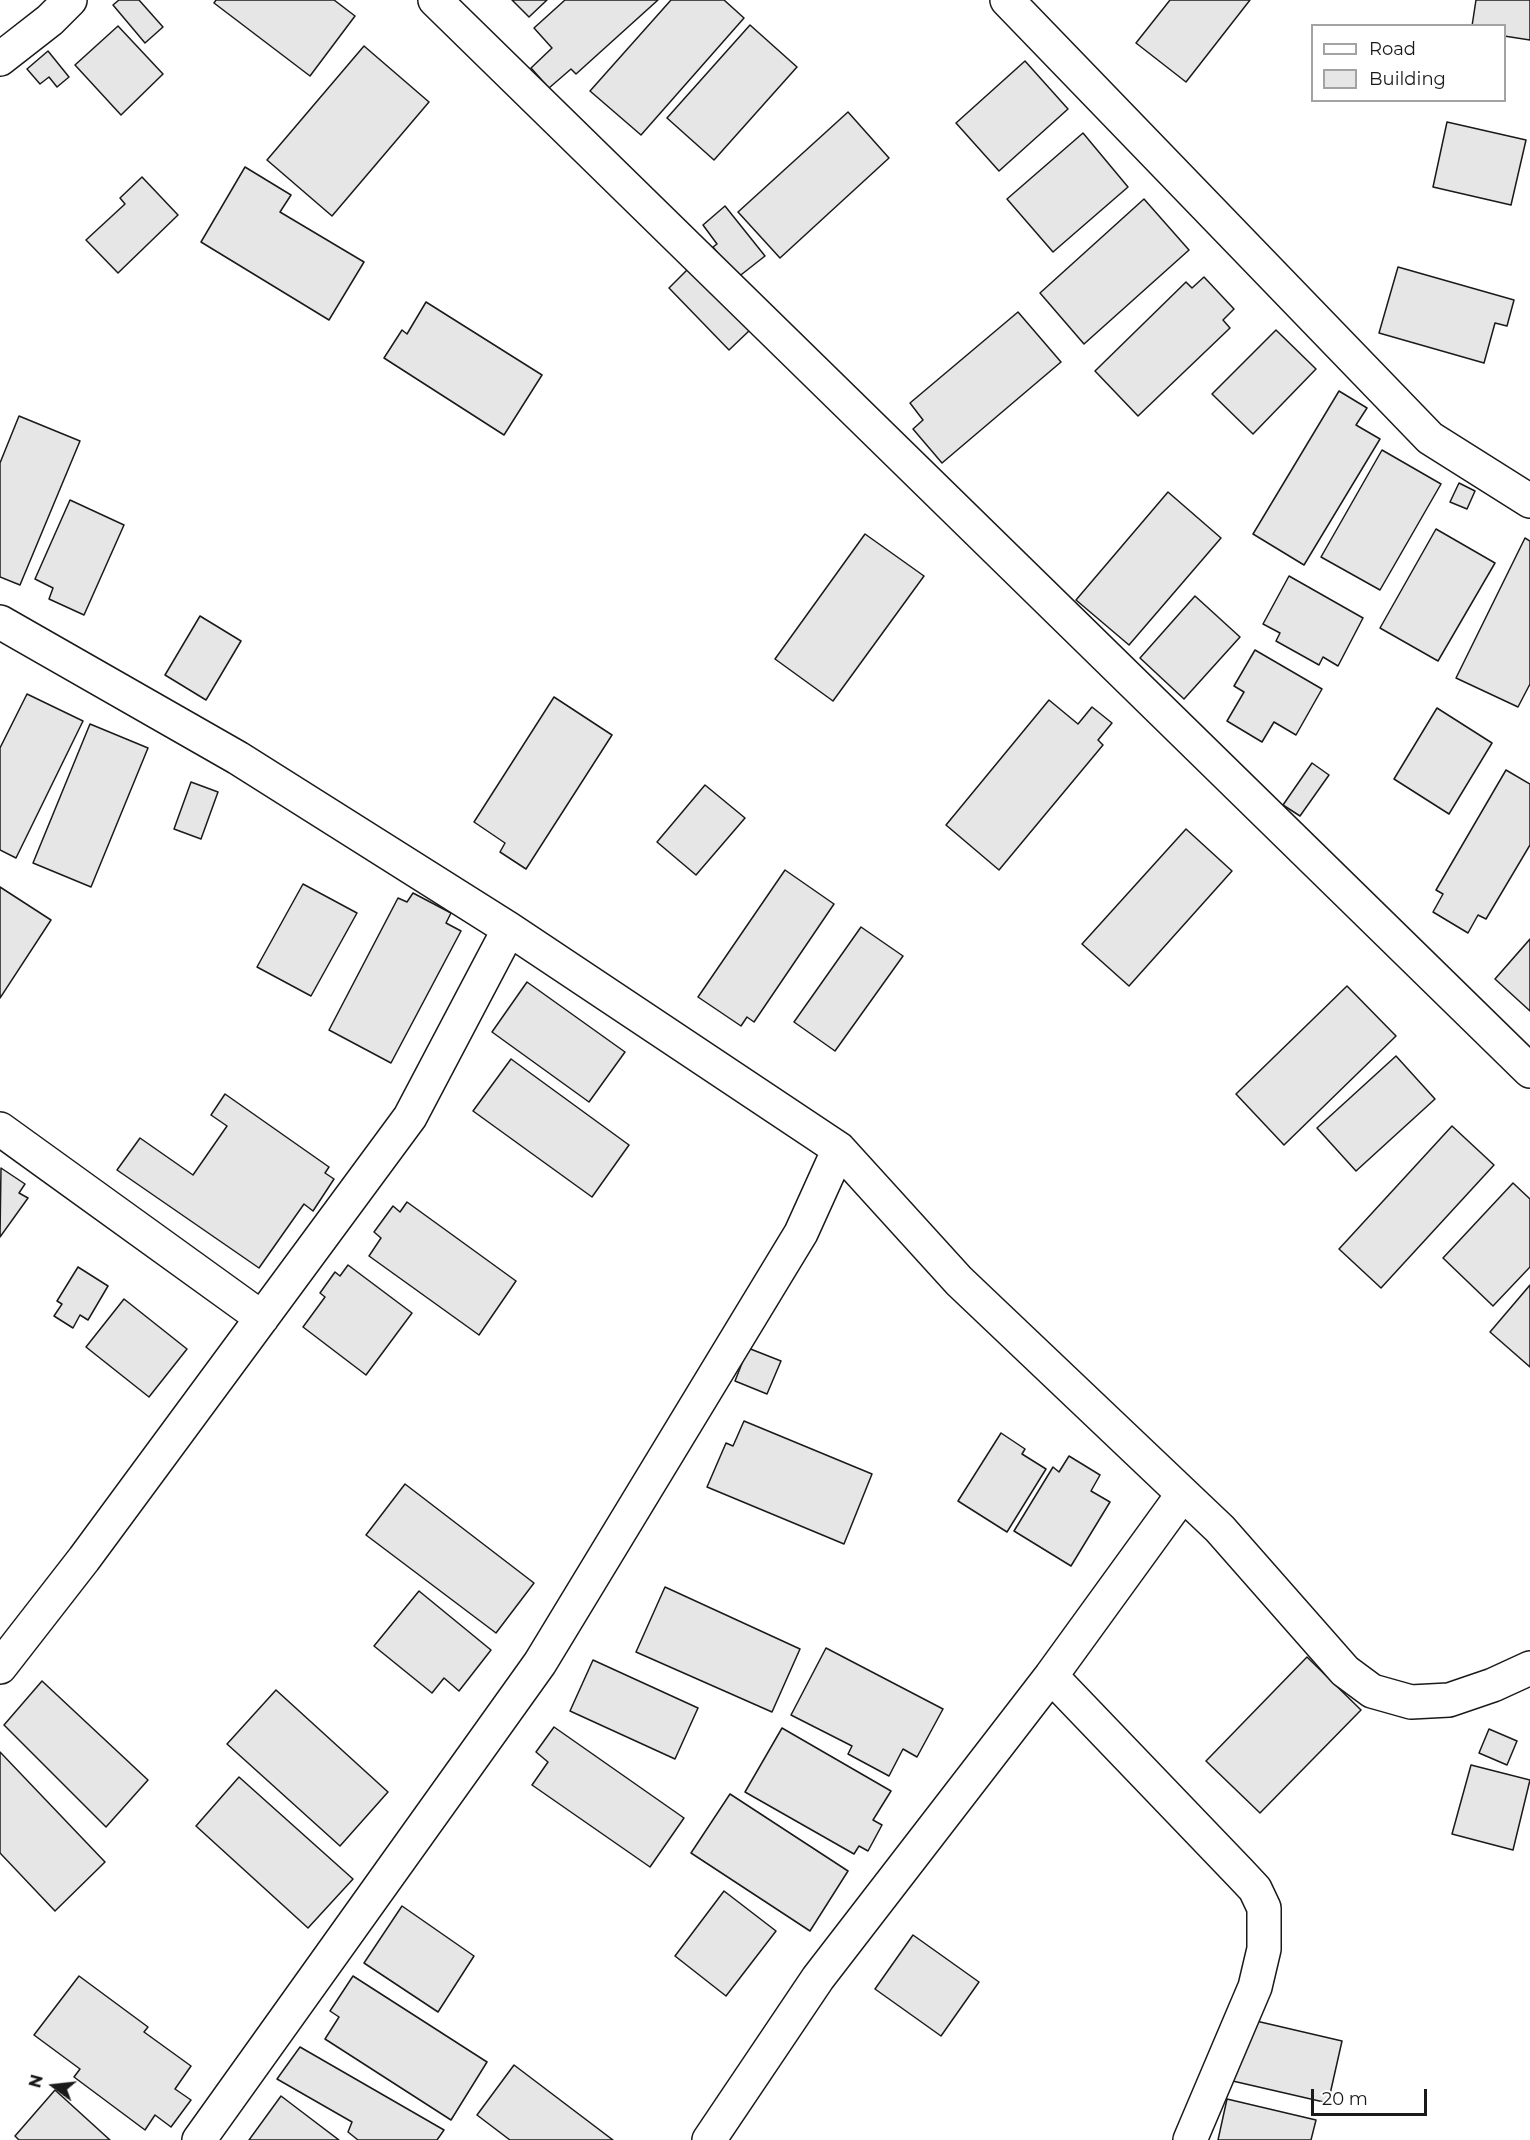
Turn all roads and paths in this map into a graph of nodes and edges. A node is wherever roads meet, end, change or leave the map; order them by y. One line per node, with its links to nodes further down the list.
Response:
1 (70, 0): 4 (street)
2 (435, 0): 8 (street)
3 (1006, 0): 5 (street)
4 (0, 59)
5 (1530, 501)
6 (0, 622): 7 (street)
7 (509, 929): 10 (street); 11 (street)
8 (1530, 1071)
9 (0, 1129): 11 (street)
10 (839, 1149): 12 (street); 16 (street)
11 (262, 1318): 13 (street)
12 (1183, 1494): 14 (street); 15 (street)
13 (0, 1667)
14 (1530, 1668)
15 (1051, 1676): 17 (street); 18 (street)
16 (199, 2140)
17 (709, 2140)
18 (1190, 2140)

